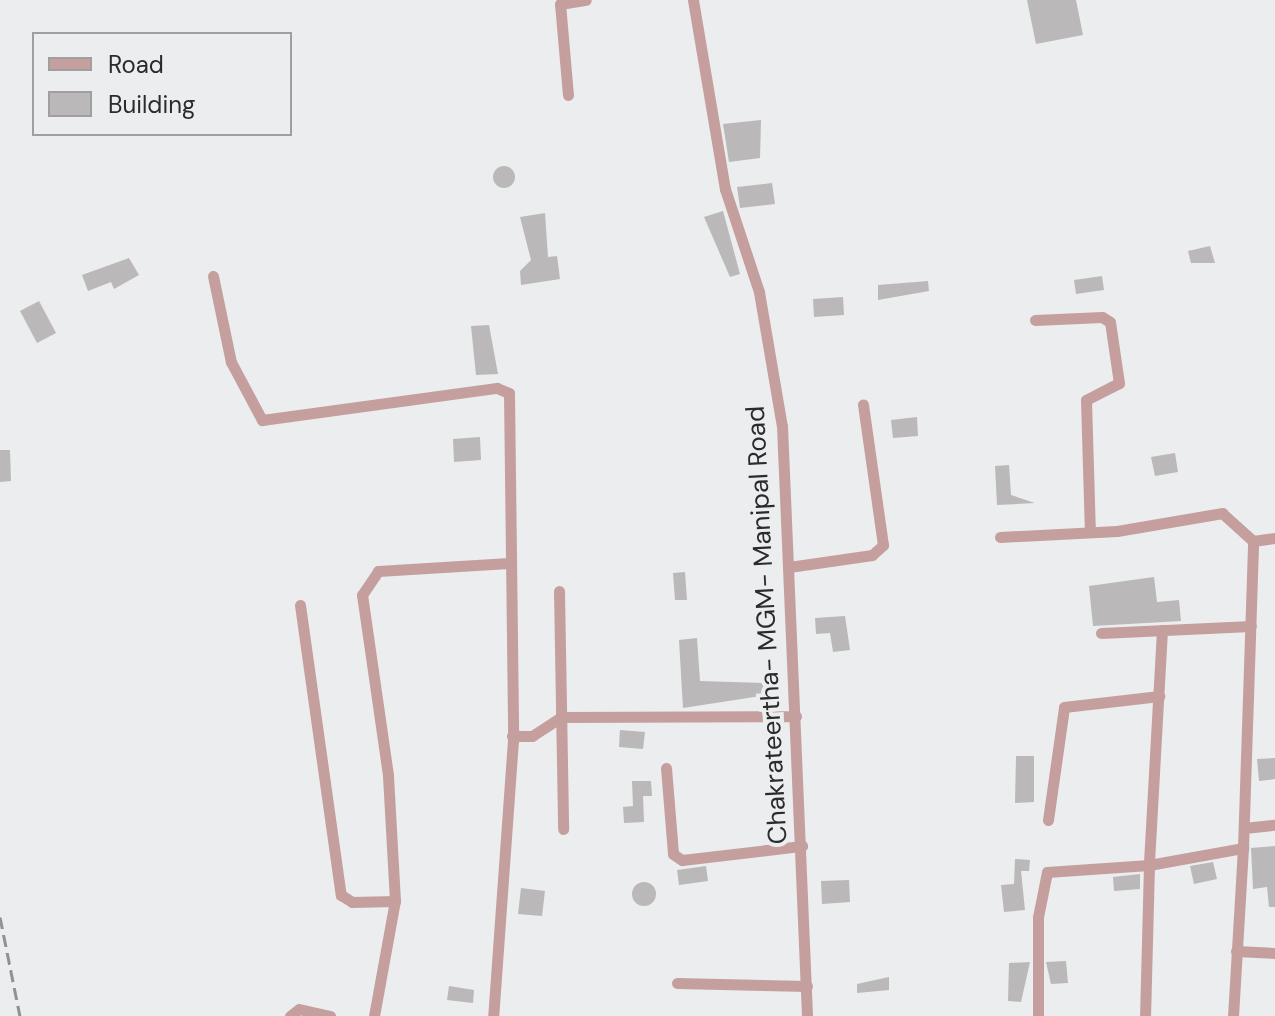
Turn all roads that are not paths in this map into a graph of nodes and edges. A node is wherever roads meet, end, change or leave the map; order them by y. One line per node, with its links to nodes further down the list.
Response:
1 (586, 0): 3 (street)
2 (693, 0): 12 (street, Chakrateertha- MGM- Manipal Road)
3 (568, 95)
4 (213, 276): 11 (street)
5 (1035, 320): 7 (street)
6 (863, 404): 12 (street)
7 (1090, 532): 8 (street); 10 (street)
8 (1000, 537)
9 (1275, 538): 10 (street)
10 (1253, 541): 15 (street)
11 (509, 563): 21 (street); 30 (street)
12 (789, 567): 19 (street, Chakrateertha- MGM- Manipal Road)
13 (559, 591): 20 (street)
14 (300, 605): 30 (street)
15 (1251, 626): 16 (street); 25 (street)
16 (1162, 630): 17 (street); 18 (street)
17 (1101, 633)
18 (1159, 696): 23 (street); 29 (street)
19 (796, 716): 20 (street); 27 (street, Chakrateertha- MGM- Manipal Road)
20 (561, 717): 21 (street); 26 (street)
21 (512, 736): 38 (street)
22 (666, 768): 27 (street)
23 (1048, 820)
24 (1275, 825): 25 (street)
25 (1244, 828): 28 (street)
26 (563, 829)
27 (802, 846): 34 (street, Chakrateertha- MGM- Manipal Road)
28 (1243, 848): 29 (street); 31 (street)
29 (1149, 865): 40 (street); 41 (street)
30 (395, 901): 37 (street)
31 (1236, 951): 32 (street); 42 (street)
32 (1275, 953)
33 (677, 983): 34 (street)
34 (807, 986): 39 (street, Chakrateertha- MGM- Manipal Road)
35 (290, 1016): 36 (street)
36 (330, 1016)
37 (374, 1016)
38 (493, 1016)
39 (807, 1016)
40 (1038, 1016)
41 (1145, 1016)
42 (1233, 1016)

